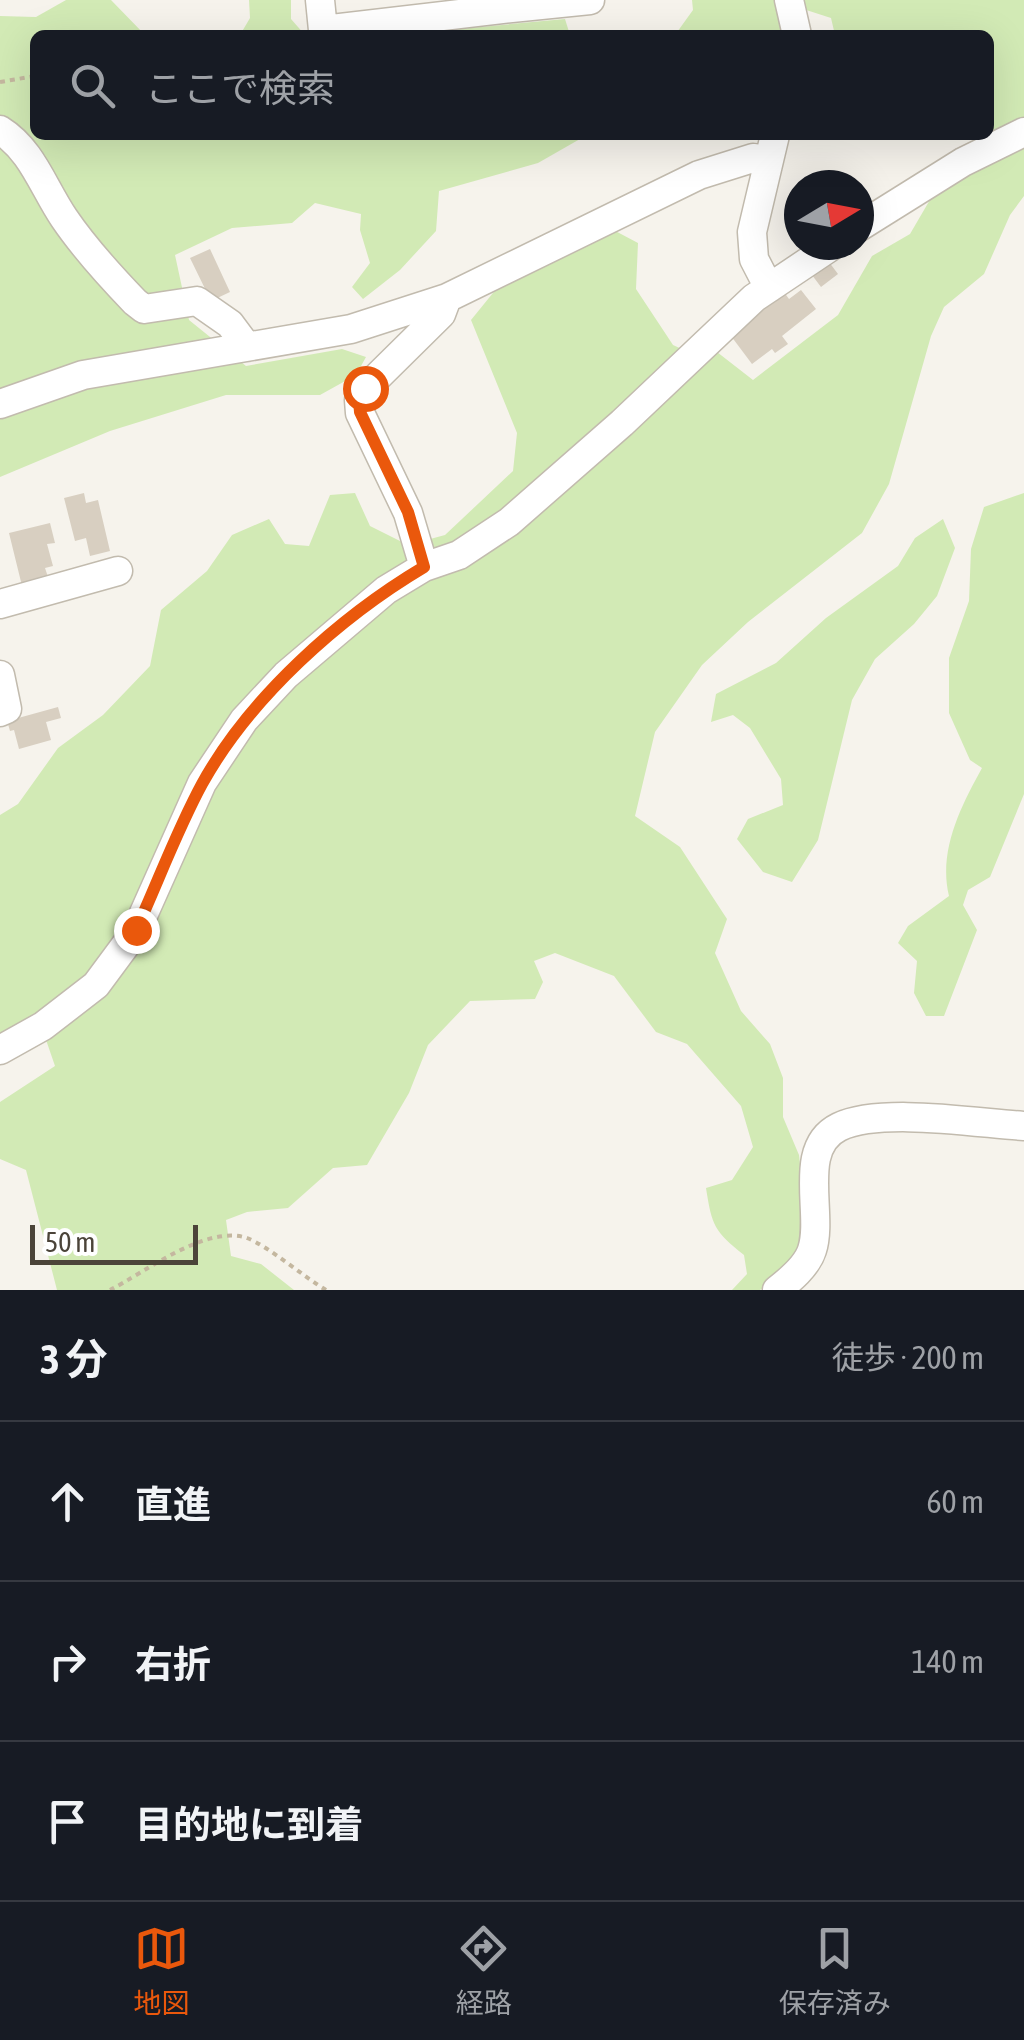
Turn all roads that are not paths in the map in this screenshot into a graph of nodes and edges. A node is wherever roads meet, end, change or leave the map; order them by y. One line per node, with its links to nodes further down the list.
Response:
1 (320, 0): 4 (street)
2 (590, 0): 4 (street)
3 (789, 0): 5 (street)
4 (502, 4)
5 (796, 30)
6 (0, 130): 13 (street)
7 (1024, 132): 9 (street)
8 (772, 148): 11 (street); 12 (street)
9 (874, 218)
10 (811, 260): 11 (street)
11 (769, 288): 15 (street)
12 (448, 298): 13 (street); 15 (street)
13 (247, 346): 14 (street)
14 (0, 404)
15 (424, 567): 20 (street)
16 (118, 571): 17 (street)
17 (0, 604)
18 (0, 676): 19 (street)
19 (0, 712)
20 (0, 1050)
21 (1024, 1126): 22 (street)
22 (776, 1290)

